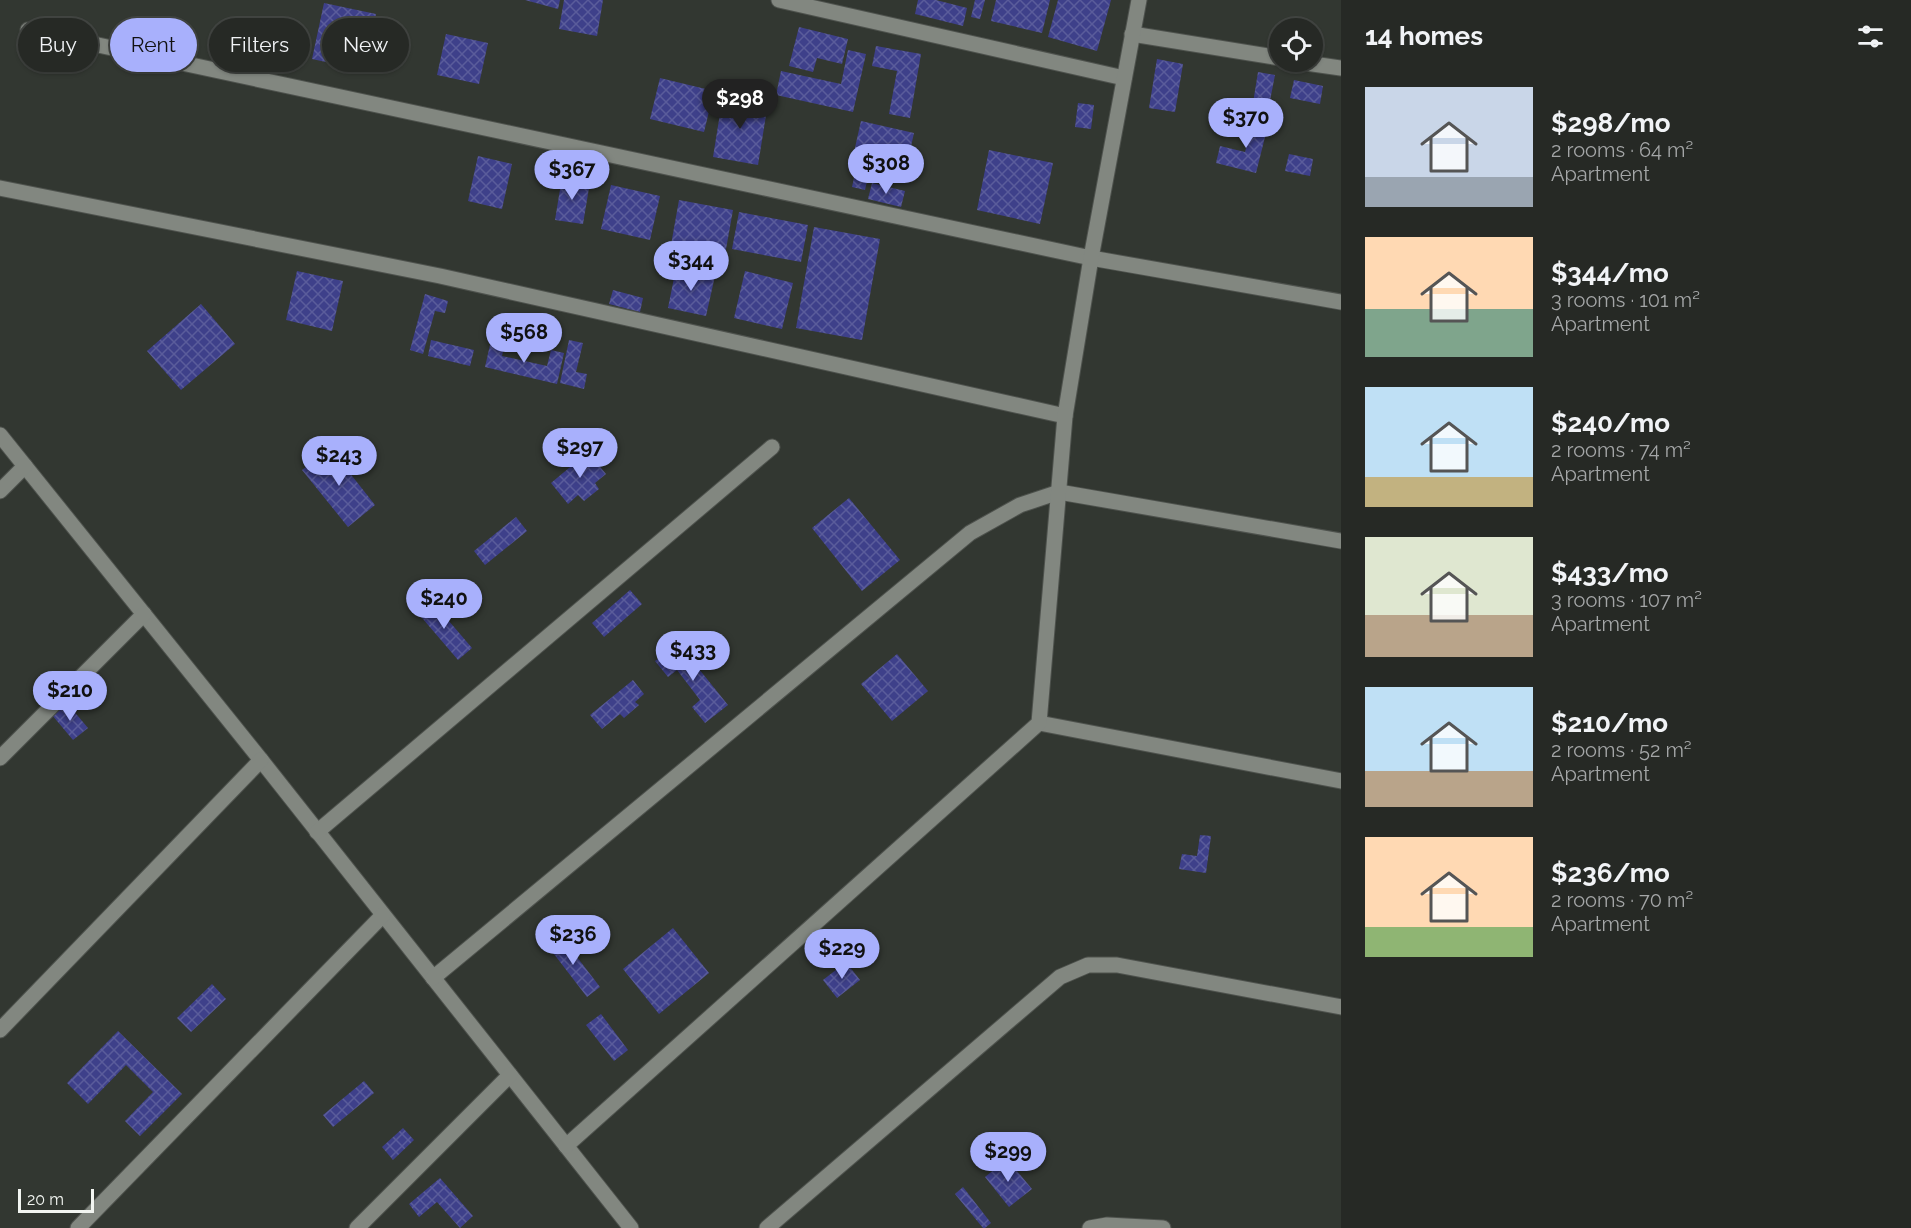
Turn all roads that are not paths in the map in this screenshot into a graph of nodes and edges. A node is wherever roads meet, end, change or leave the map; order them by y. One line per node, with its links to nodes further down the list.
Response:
1 (779, 0): 8 (street)
2 (1139, 0): 3 (street)
3 (1132, 34): 5 (street); 8 (street)
4 (98, 45): 10 (street)
5 (1269, 56)
6 (1323, 65): 7 (street)
7 (1341, 68)
8 (1124, 78): 10 (street)
9 (0, 188): 12 (street)
10 (1091, 258): 11 (street); 12 (street)
11 (1341, 302)
12 (1065, 416): 17 (street)
13 (0, 435): 15 (street)
14 (772, 447): 24 (street)
15 (25, 466): 16 (street); 19 (street)
16 (0, 491)
17 (1059, 492): 18 (street); 20 (street); 26 (street)
18 (1341, 541)
19 (144, 614): 21 (street); 22 (street)
20 (1039, 723): 23 (street); 30 (street)
21 (0, 758)
22 (261, 760): 24 (street); 28 (street)
23 (1341, 780)
24 (317, 832): 25 (street)
25 (383, 915): 26 (street); 31 (street)
26 (433, 978): 29 (street)
27 (1341, 1007): 34 (street)
28 (0, 1030)
29 (510, 1075): 30 (street); 32 (street)
30 (566, 1146): 33 (street)
31 (78, 1228)
32 (357, 1228)
33 (631, 1228)
34 (767, 1228)
35 (1090, 1228): 36 (street)
36 (1163, 1228)

